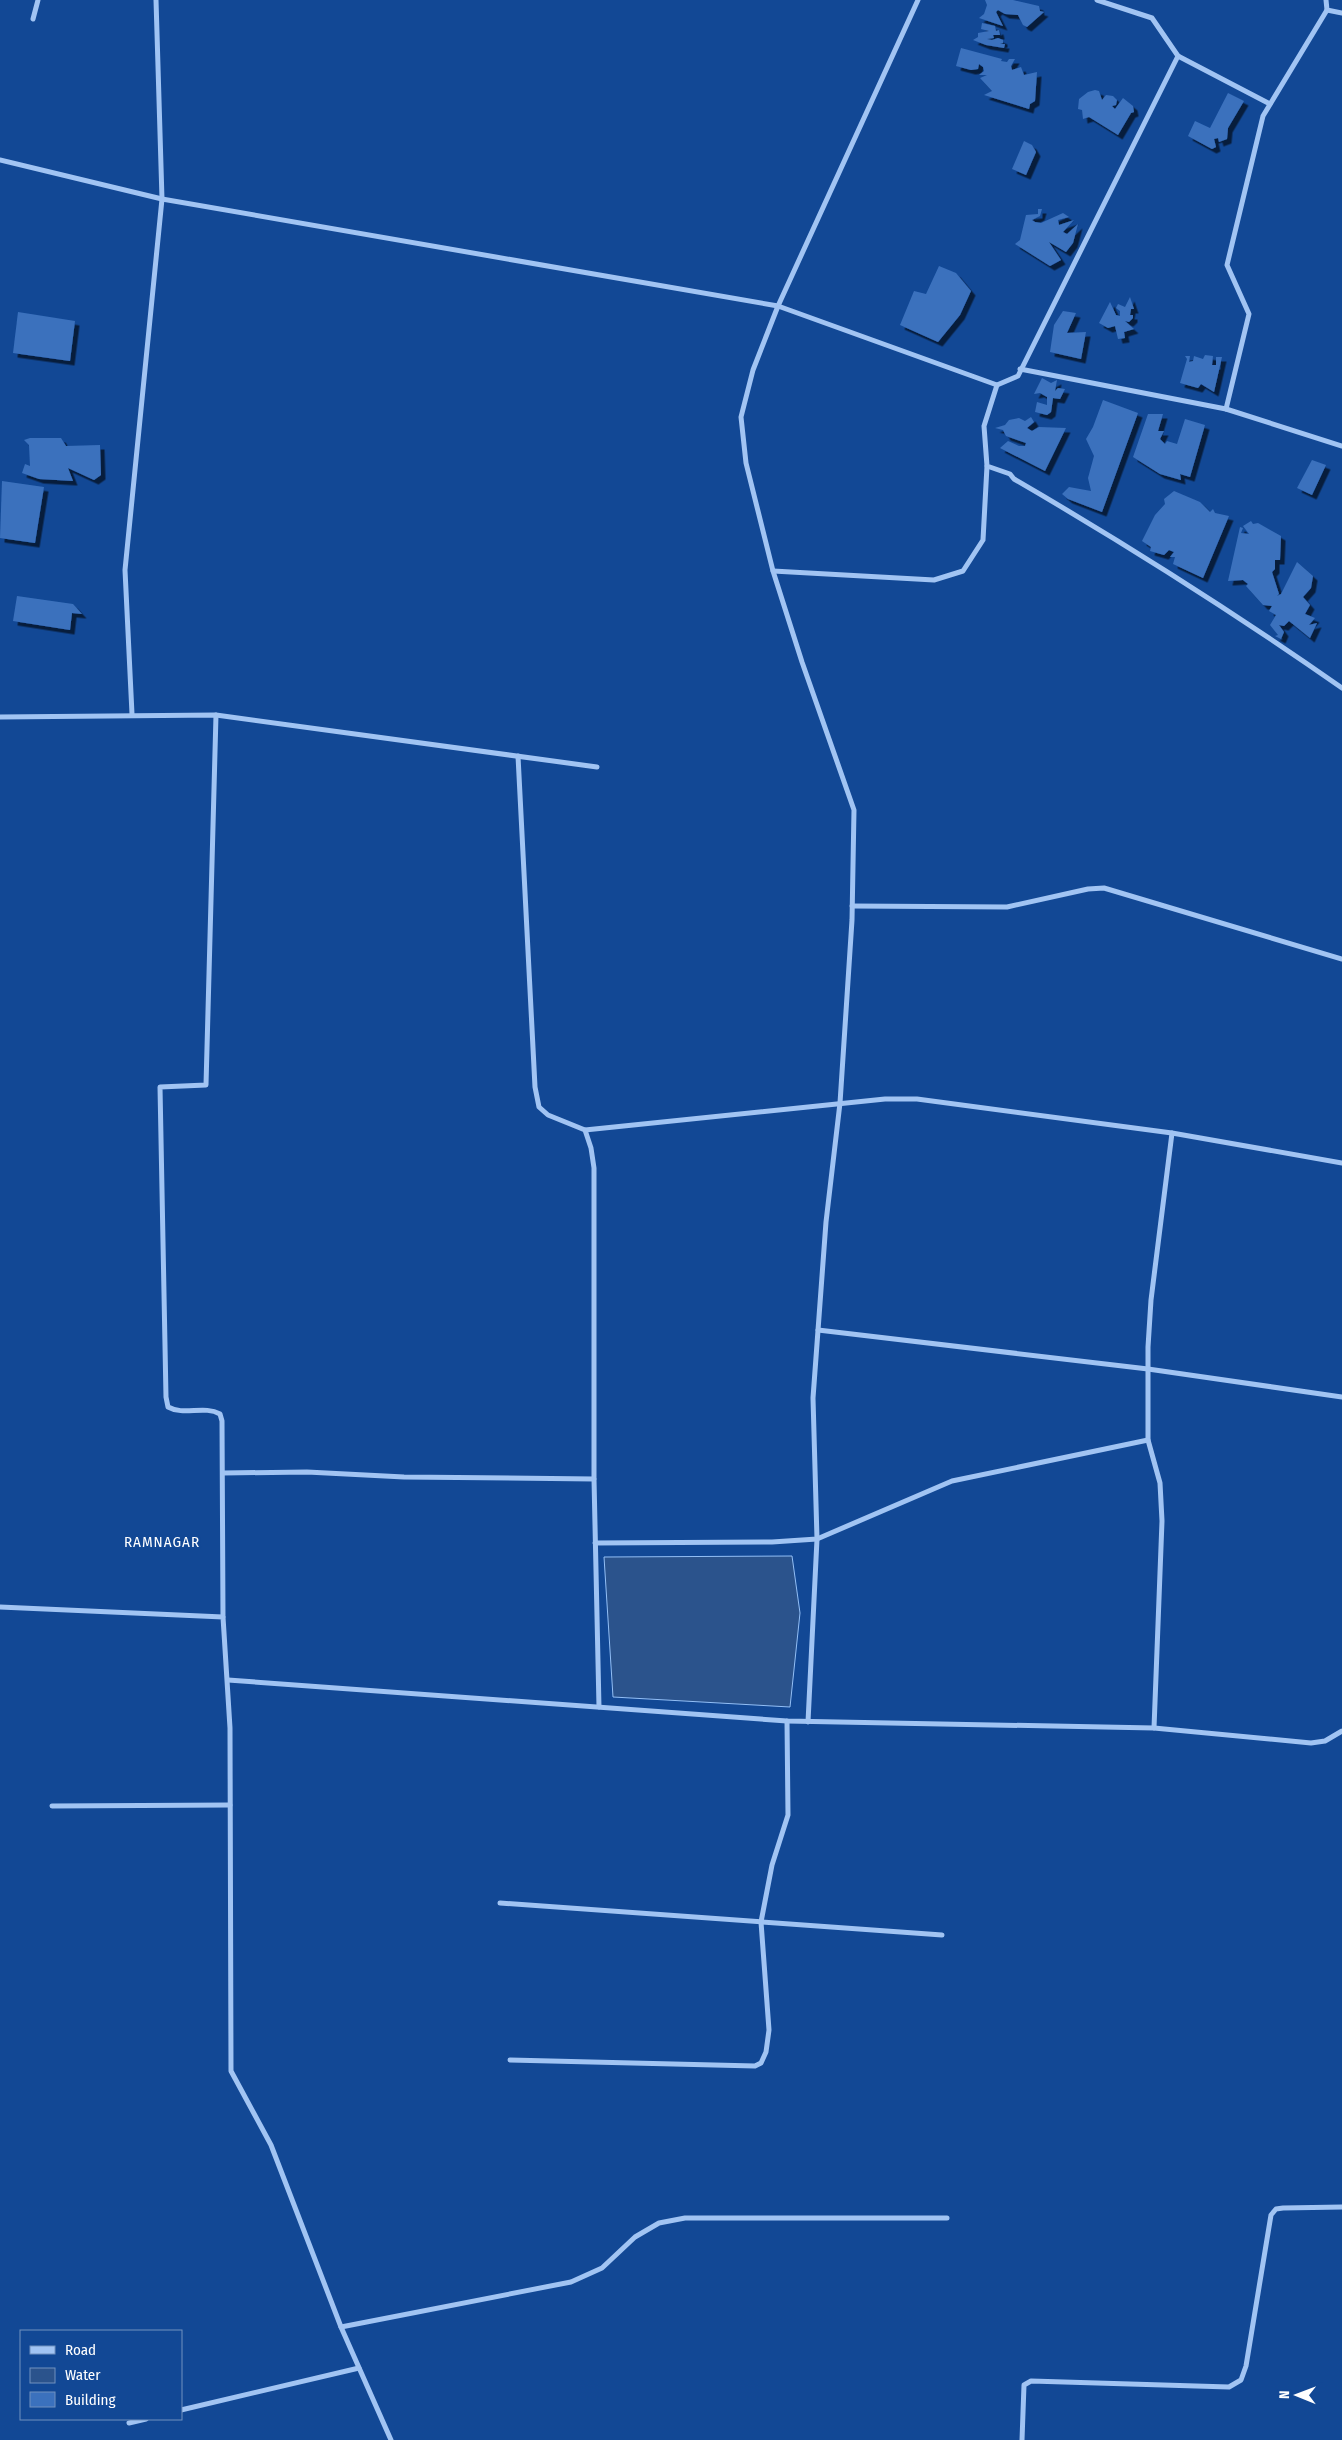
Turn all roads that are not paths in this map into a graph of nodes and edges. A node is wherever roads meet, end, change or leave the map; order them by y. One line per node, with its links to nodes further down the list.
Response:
1 (38, 0): 8 (street)
2 (156, 0): 12 (street)
3 (918, 0): 13 (street)
4 (1097, 0): 9 (street)
5 (1326, 0): 6 (street)
6 (1327, 10): 7 (street); 10 (street)
7 (1342, 13)
8 (33, 20)
9 (1178, 56): 10 (street); 14 (street)
10 (1270, 104): 16 (street)
11 (0, 160): 12 (street)
12 (162, 199): 13 (street); 21 (street)
13 (778, 306): 15 (street); 19 (street)
14 (1020, 369): 15 (street); 16 (street)
15 (998, 385): 18 (street)
16 (1226, 409): 17 (street)
17 (1342, 446)
18 (987, 466): 19 (street); 20 (street)
19 (773, 571): 26 (street)
20 (1342, 688)
21 (132, 714): 22 (street); 23 (street)
22 (216, 715): 24 (street); 36 (street)
23 (0, 717)
24 (518, 756): 25 (street); 29 (street)
25 (597, 767)
26 (852, 906): 27 (street); 28 (street)
27 (1342, 959)
28 (840, 1103): 29 (street); 30 (street); 32 (street)
29 (584, 1130): 37 (street)
30 (1172, 1133): 31 (street); 33 (street)
31 (1342, 1163)
32 (818, 1330): 33 (street); 38 (street)
33 (1148, 1369): 34 (street); 35 (street)
34 (1342, 1397)
35 (1148, 1440): 38 (street); 46 (street)
36 (223, 1473): 37 (street); 41 (street)
37 (594, 1479): 39 (street)
38 (817, 1539): 39 (street); 45 (street)
39 (595, 1543): 43 (street)
40 (0, 1607): 41 (street)
41 (223, 1617): 42 (street)
42 (228, 1680): 43 (street); 48 (street)
43 (599, 1707): 44 (street)
44 (787, 1721): 45 (street); 51 (street)
45 (808, 1722): 46 (street)
46 (1154, 1728): 47 (street)
47 (1342, 1731)
48 (230, 1805): 49 (street); 56 (street)
49 (52, 1806)
50 (500, 1904): 51 (street)
51 (761, 1922): 52 (street); 53 (street)
52 (942, 1935)
53 (510, 2060)
54 (1342, 2208): 62 (street)
55 (947, 2218): 56 (street)
56 (341, 2327): 57 (street)
57 (359, 2368): 58 (street); 61 (street)
58 (182, 2410)
59 (142, 2420): 60 (street)
60 (129, 2423)
61 (391, 2440)
62 (1022, 2440)

